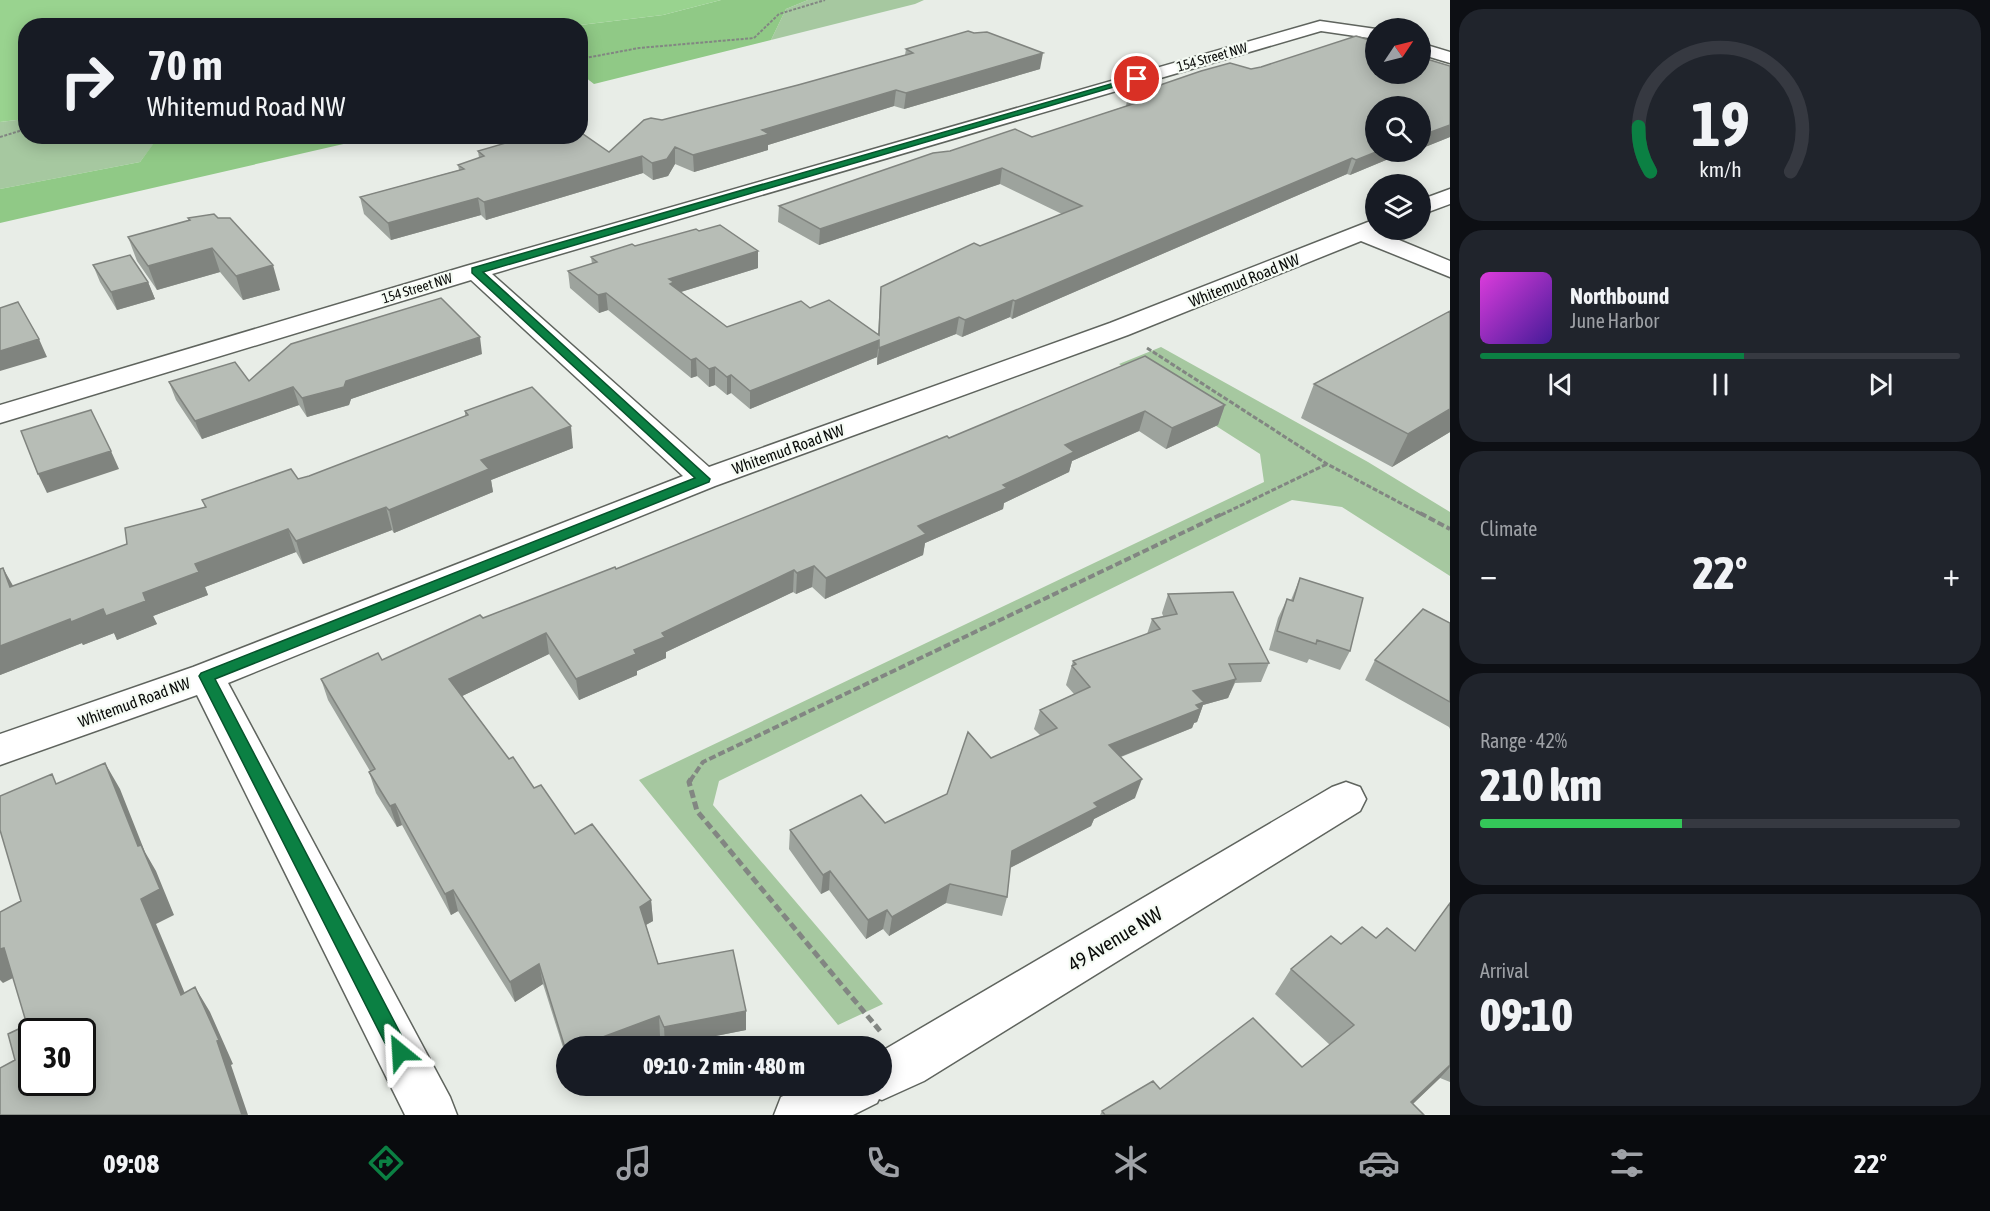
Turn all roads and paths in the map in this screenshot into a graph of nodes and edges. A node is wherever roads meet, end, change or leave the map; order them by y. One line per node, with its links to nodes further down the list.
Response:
1 (825, 0): 4 (path)
2 (1365, 32): 12 (street, 154 Street NW)
3 (1431, 52): 5 (street)
4 (588, 58)
5 (1450, 58)
6 (18, 131): 7 (path)
7 (0, 137)
8 (1450, 196): 9 (street)
9 (1431, 204)
10 (1365, 232): 14 (street, Whitemud Road NW)
11 (1389, 240): 13 (street)
12 (476, 270): 15 (street, 154 Street NW); 17 (street)
13 (1450, 270)
14 (1119, 329): 16 (path); 17 (street, Whitemud Road NW)
15 (0, 414)
16 (1327, 464): 18 (path); 22 (path)
17 (704, 479): 19 (street, Whitemud Road NW)
18 (1450, 529)
19 (206, 676): 20 (street, Whitemud Road NW); 24 (street)
20 (0, 750)
21 (1346, 799): 22 (street, 49 Avenue NW)
22 (894, 1070)
23 (839, 1096): 25 (street)
24 (432, 1115)
25 (799, 1115)

